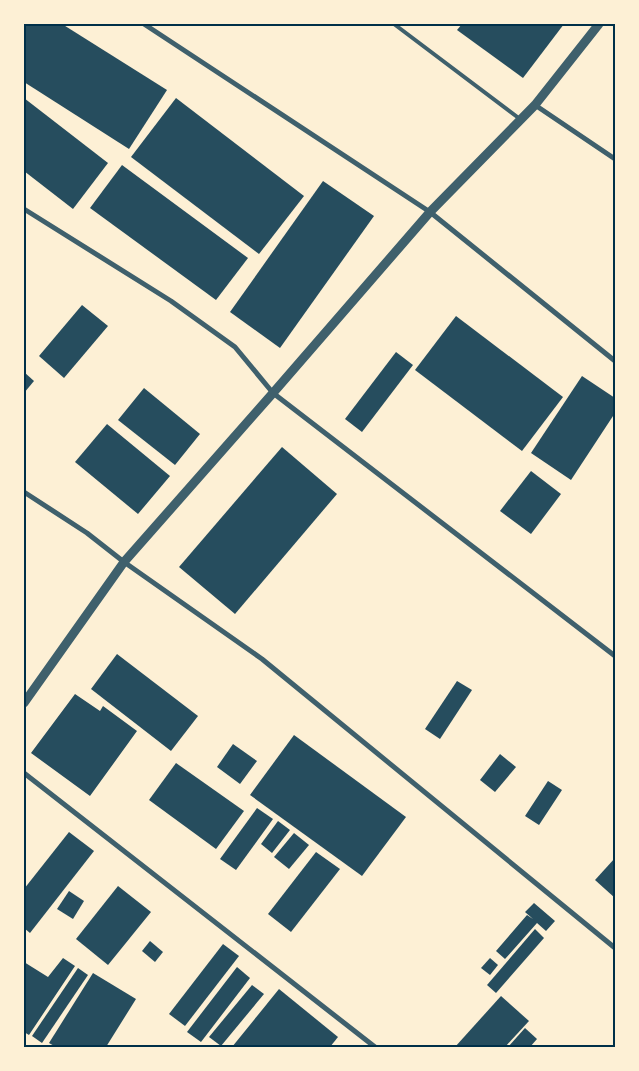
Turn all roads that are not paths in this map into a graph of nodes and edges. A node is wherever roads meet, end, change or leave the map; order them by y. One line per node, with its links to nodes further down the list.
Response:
1 (144, 24): 8 (street)
2 (394, 24): 5 (lane)
3 (599, 24): 4 (street)
4 (535, 105): 5 (street); 6 (street)
5 (521, 119): 8 (street)
6 (615, 159)
7 (24, 209): 10 (street)
8 (430, 212): 9 (street); 10 (street)
9 (615, 361)
10 (273, 393): 12 (street); 13 (street)
11 (24, 492): 12 (street)
12 (124, 562): 14 (street); 16 (street)
13 (615, 656)
14 (24, 703)
15 (24, 773): 17 (street)
16 (615, 948)
17 (374, 1047)

